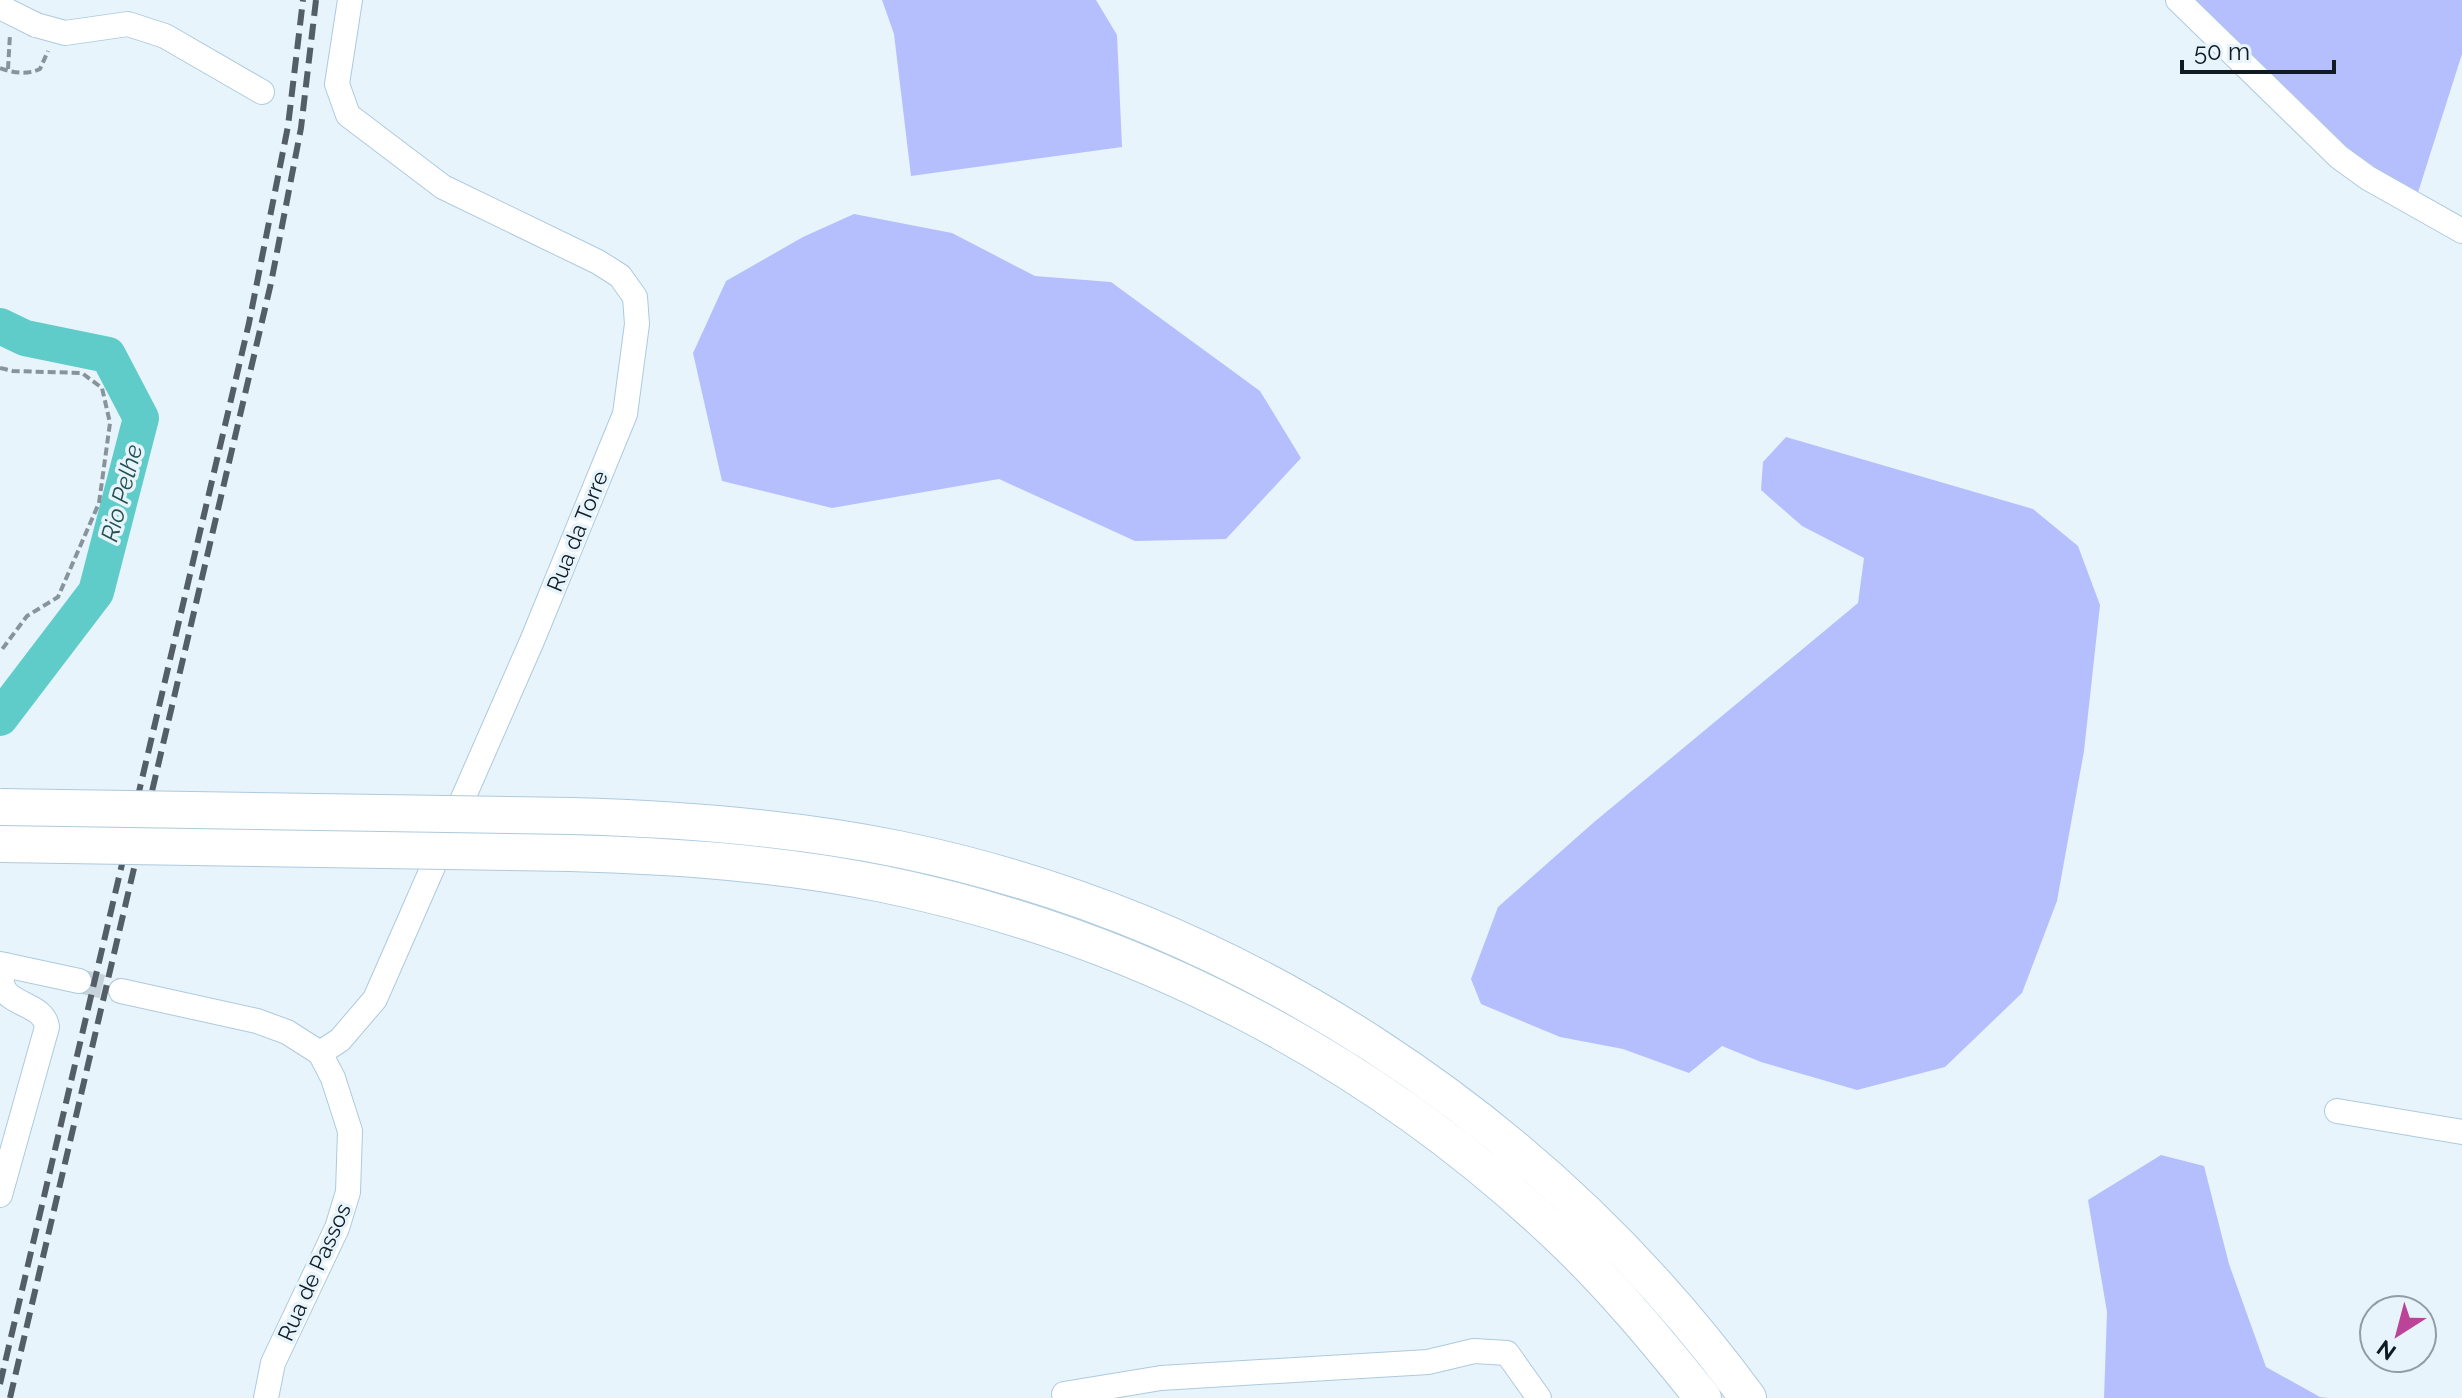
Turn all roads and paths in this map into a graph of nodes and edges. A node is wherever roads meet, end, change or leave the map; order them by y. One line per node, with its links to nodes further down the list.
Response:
1 (350, 0): 15 (street, Rua da Torre)
2 (2178, 0): 7 (street)
3 (0, 7): 4 (street, bridge)
4 (44, 27): 5 (path); 6 (street)
5 (0, 68)
6 (262, 92)
7 (2462, 231)
8 (0, 368): 9 (path)
9 (0, 652)
10 (0, 807): 23 (highway, bridge)
11 (0, 844): 22 (highway, bridge)
12 (3, 964): 13 (street); 18 (street)
13 (79, 981)
14 (121, 991): 15 (street)
15 (320, 1053): 20 (street, Rua de Passos)
16 (2337, 1111): 17 (street)
17 (2462, 1132)
18 (0, 1195)
19 (1061, 1397): 21 (street)
20 (265, 1398)
21 (1539, 1398)
22 (1703, 1398)
23 (1748, 1398)

